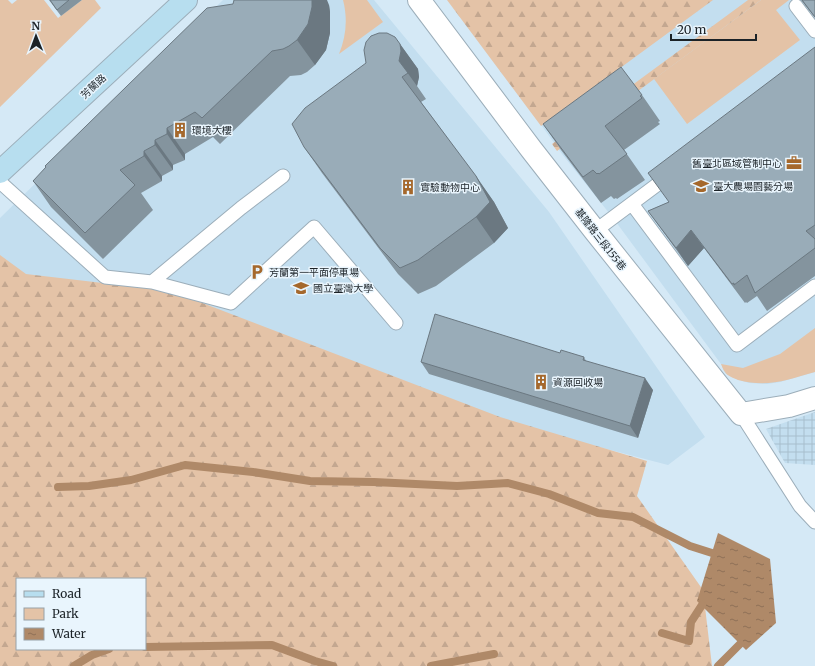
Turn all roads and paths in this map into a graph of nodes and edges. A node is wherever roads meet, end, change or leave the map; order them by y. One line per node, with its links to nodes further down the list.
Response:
1 (186, 0): 6 (street, 芳蘭路)
2 (419, 0): 10 (street, 基隆路三段155巷)
3 (796, 6): 4 (lane)
4 (815, 31)
5 (682, 166): 9 (lane)
6 (0, 172)
7 (283, 176): 11 (lane)
8 (0, 182): 11 (lane)
9 (632, 204): 10 (lane); 12 (lane)
10 (595, 231): 15 (street, 基隆路三段155巷)
11 (152, 282): 13 (lane)
12 (815, 286)
13 (396, 323)
14 (815, 398): 15 (street)
15 (741, 414): 16 (lane)
16 (815, 522)

